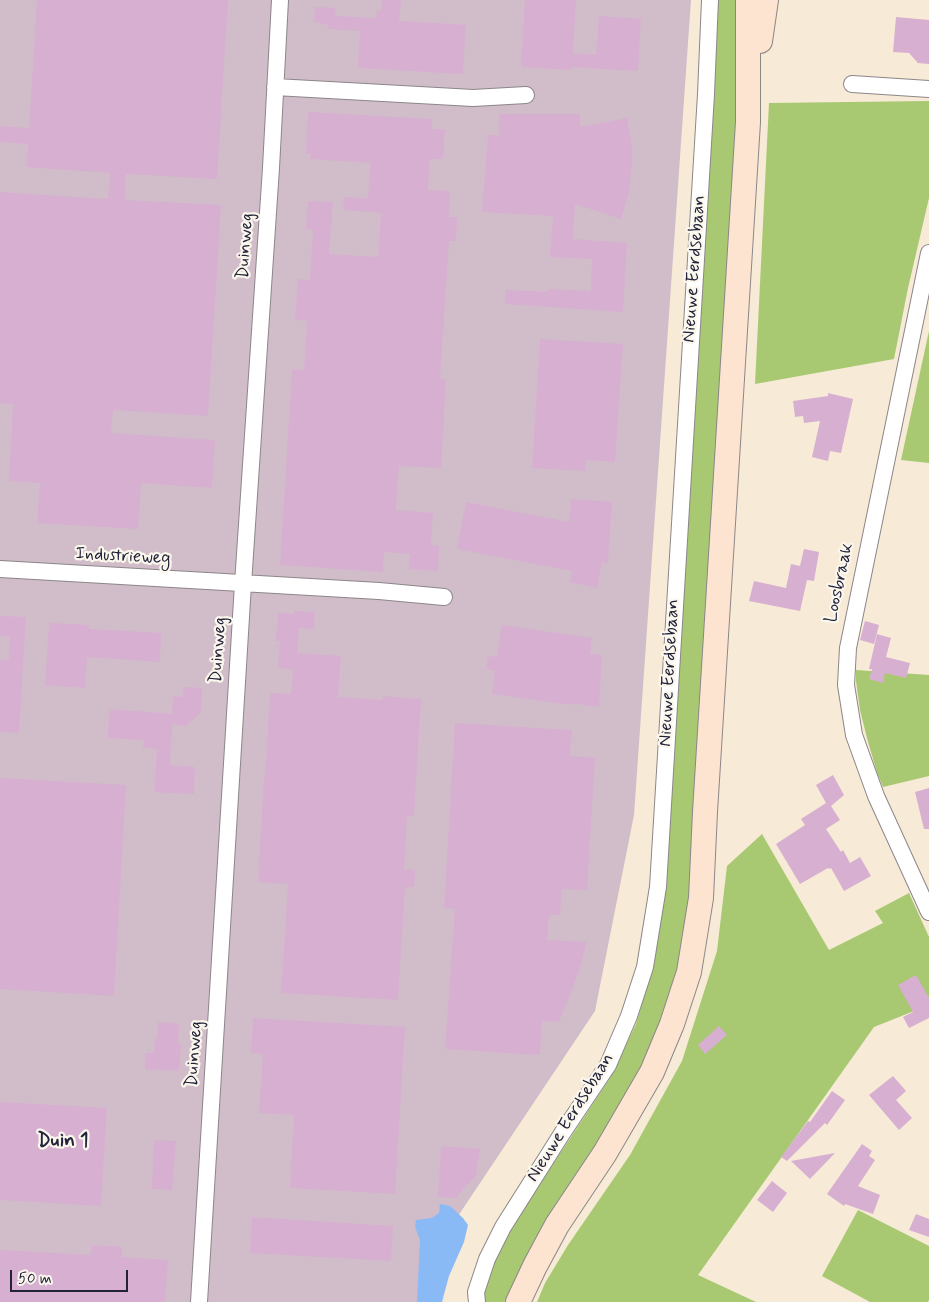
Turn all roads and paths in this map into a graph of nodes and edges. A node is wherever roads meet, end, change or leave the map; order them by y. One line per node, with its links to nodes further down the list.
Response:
1 (280, 0): 6 (street, Duinweg)
2 (710, 0): 16 (street, Nieuwe Eerdsebaan)
3 (748, 0): 9 (main road)
4 (766, 0): 9 (main road)
5 (852, 84): 7 (street)
6 (274, 87): 8 (street); 12 (street, Duinweg)
7 (929, 89)
8 (526, 94)
9 (748, 122): 17 (main road)
10 (929, 252): 14 (street, Loosbraak)
11 (0, 569): 12 (street, Industrieweg)
12 (244, 584): 13 (street, Industrieweg); 15 (street, Duinweg)
13 (444, 597)
14 (929, 912)
15 (200, 1302)
16 (478, 1302)
17 (518, 1302)

